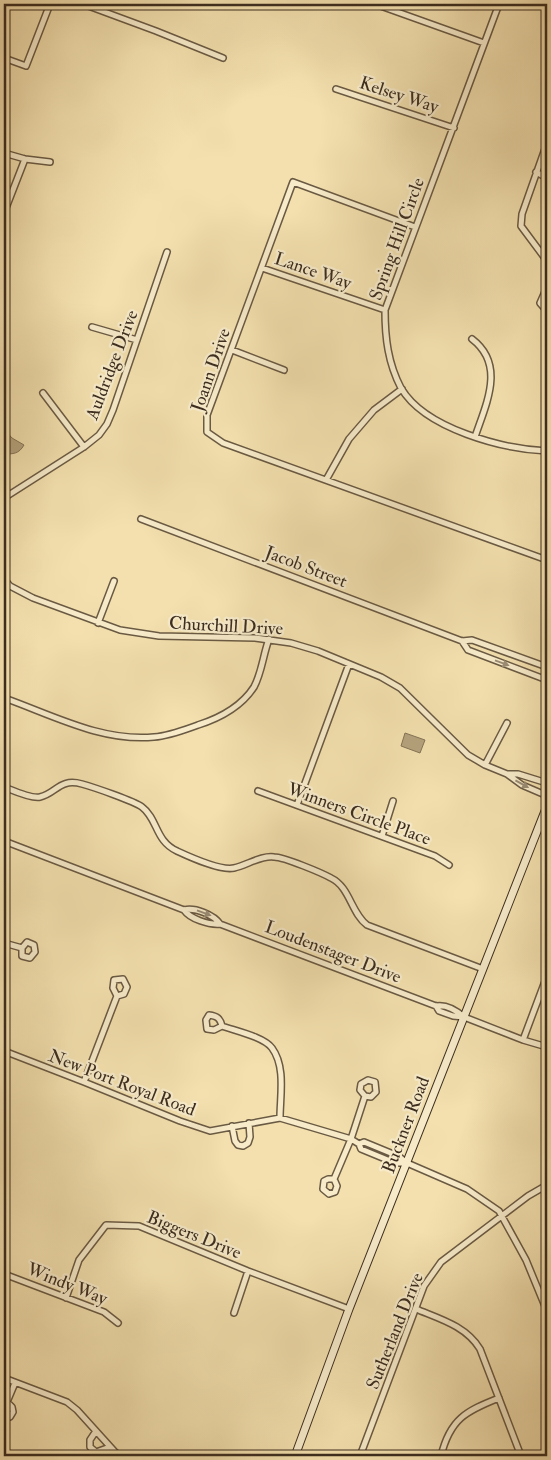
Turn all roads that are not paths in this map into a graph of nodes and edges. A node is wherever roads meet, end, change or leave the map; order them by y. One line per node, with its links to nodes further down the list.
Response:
1 (50, 4): 6 (street)
2 (83, 4): 7 (street)
3 (375, 4): 5 (street)
4 (500, 4): 5 (street, Spring Hill Circle)
5 (484, 43): 9 (street, Spring Hill Circle)
6 (4, 58)
7 (223, 58)
8 (336, 89): 9 (street, Kelsey Way)
9 (454, 128): 17 (street, Spring Hill Circle)
10 (547, 143): 14 (street)
11 (4, 153): 12 (street)
12 (25, 159): 13 (street); 16 (street)
13 (50, 162)
14 (536, 172): 15 (street); 19 (street)
15 (547, 178)
16 (4, 213)
17 (415, 228): 20 (street, Joann Drive); 22 (street, Spring Hill Circle)
18 (167, 252): 26 (street, Auldridge Drive)
19 (547, 261)
20 (262, 268): 22 (street, Lance Way); 27 (street, Joann Drive)
21 (547, 287): 23 (street)
22 (384, 310): 29 (street, Spring Hill Circle)
23 (547, 311)
24 (92, 327): 26 (street)
25 (472, 339): 31 (street)
26 (137, 340): 32 (street, Auldridge Drive)
27 (232, 350): 28 (street); 34 (street, Joann Drive)
28 (284, 370)
29 (402, 389): 31 (street, Spring Hill Circle); 34 (street)
30 (43, 393): 32 (street)
31 (475, 437): 33 (street, Spring Hill Circle)
32 (84, 447): 35 (street, Auldridge Drive)
33 (547, 451)
34 (326, 480): 37 (street, Joann Drive)
35 (4, 498)
36 (141, 519): 42 (street, Jacob Street)
37 (547, 560)
38 (4, 579): 40 (street, Churchill Drive)
39 (114, 581): 40 (street)
40 (98, 623): 41 (street, Churchill Drive)
41 (268, 639): 43 (street, Churchill Drive); 46 (street)
42 (462, 641): 44 (street, Jacob Street); 45 (street, Jacob Street, one-way to 45)
43 (350, 664): 48 (street, Churchill Drive); 55 (street)
44 (547, 667)
45 (547, 680)
46 (7, 698)
47 (506, 723): 48 (street)
48 (485, 765): 49 (street, Churchill Drive)
49 (507, 774): 51 (street, Churchill Drive); 53 (street, Churchill Drive, one-way to 53)
50 (4, 787): 62 (street)
51 (547, 787)
52 (258, 791): 55 (street, Winners Circle Place)
53 (547, 792)
54 (394, 801): 57 (street)
55 (297, 805): 57 (street, Winners Circle Place)
56 (547, 806): 62 (street, Buckner Road)
57 (382, 836): 59 (street, Winners Circle Place)
58 (4, 841): 65 (street, Loudenstager Drive)
59 (449, 865)
60 (4, 944): 61 (street)
61 (22, 948)
62 (483, 969): 65 (street, Buckner Road)
63 (547, 976): 67 (street)
64 (117, 996): 70 (street)
65 (464, 1017): 67 (street, Loudenstager Drive); 76 (street, Buckner Road)
66 (222, 1026): 72 (street)
67 (523, 1040): 68 (street, Loudenstager Drive)
68 (547, 1048)
69 (4, 1052): 70 (street, New Port Royal Road)
70 (84, 1082): 74 (street, New Port Royal Road)
71 (365, 1096): 75 (street)
72 (280, 1118): 73 (street, New Port Royal Road); 75 (street, New Port Royal Road)
73 (249, 1123): 74 (street, New Port Royal Road); 74 (street)
74 (232, 1126)
75 (351, 1139): 76 (street, New Port Royal Road); 77 (street)
76 (407, 1163): 79 (street, New Port Royal Road); 83 (street, Buckner Road)
77 (334, 1179)
78 (547, 1185): 79 (street, Sutherland Drive)
79 (503, 1216): 84 (street, Sutherland Drive); 85 (street, New Port Royal Road)
80 (248, 1272): 82 (street, Biggers Drive); 83 (street, Biggers Drive); 86 (street)
81 (4, 1274): 82 (street, Windy Way)
82 (66, 1298): 87 (street, Windy Way)
83 (349, 1309): 96 (street, Buckner Road)
84 (416, 1309): 90 (street); 97 (street, Sutherland Drive)
85 (547, 1312)
86 (234, 1313)
87 (118, 1323)
88 (4, 1378): 89 (street)
89 (14, 1382): 91 (street); 93 (street)
90 (499, 1398): 98 (street); 99 (street)
91 (5, 1402): 92 (street)
92 (4, 1418)
93 (96, 1430): 94 (street); 94 (street)
94 (110, 1447): 95 (street)
95 (121, 1456)
96 (295, 1456)
97 (360, 1456)
98 (441, 1456)
99 (521, 1456)

